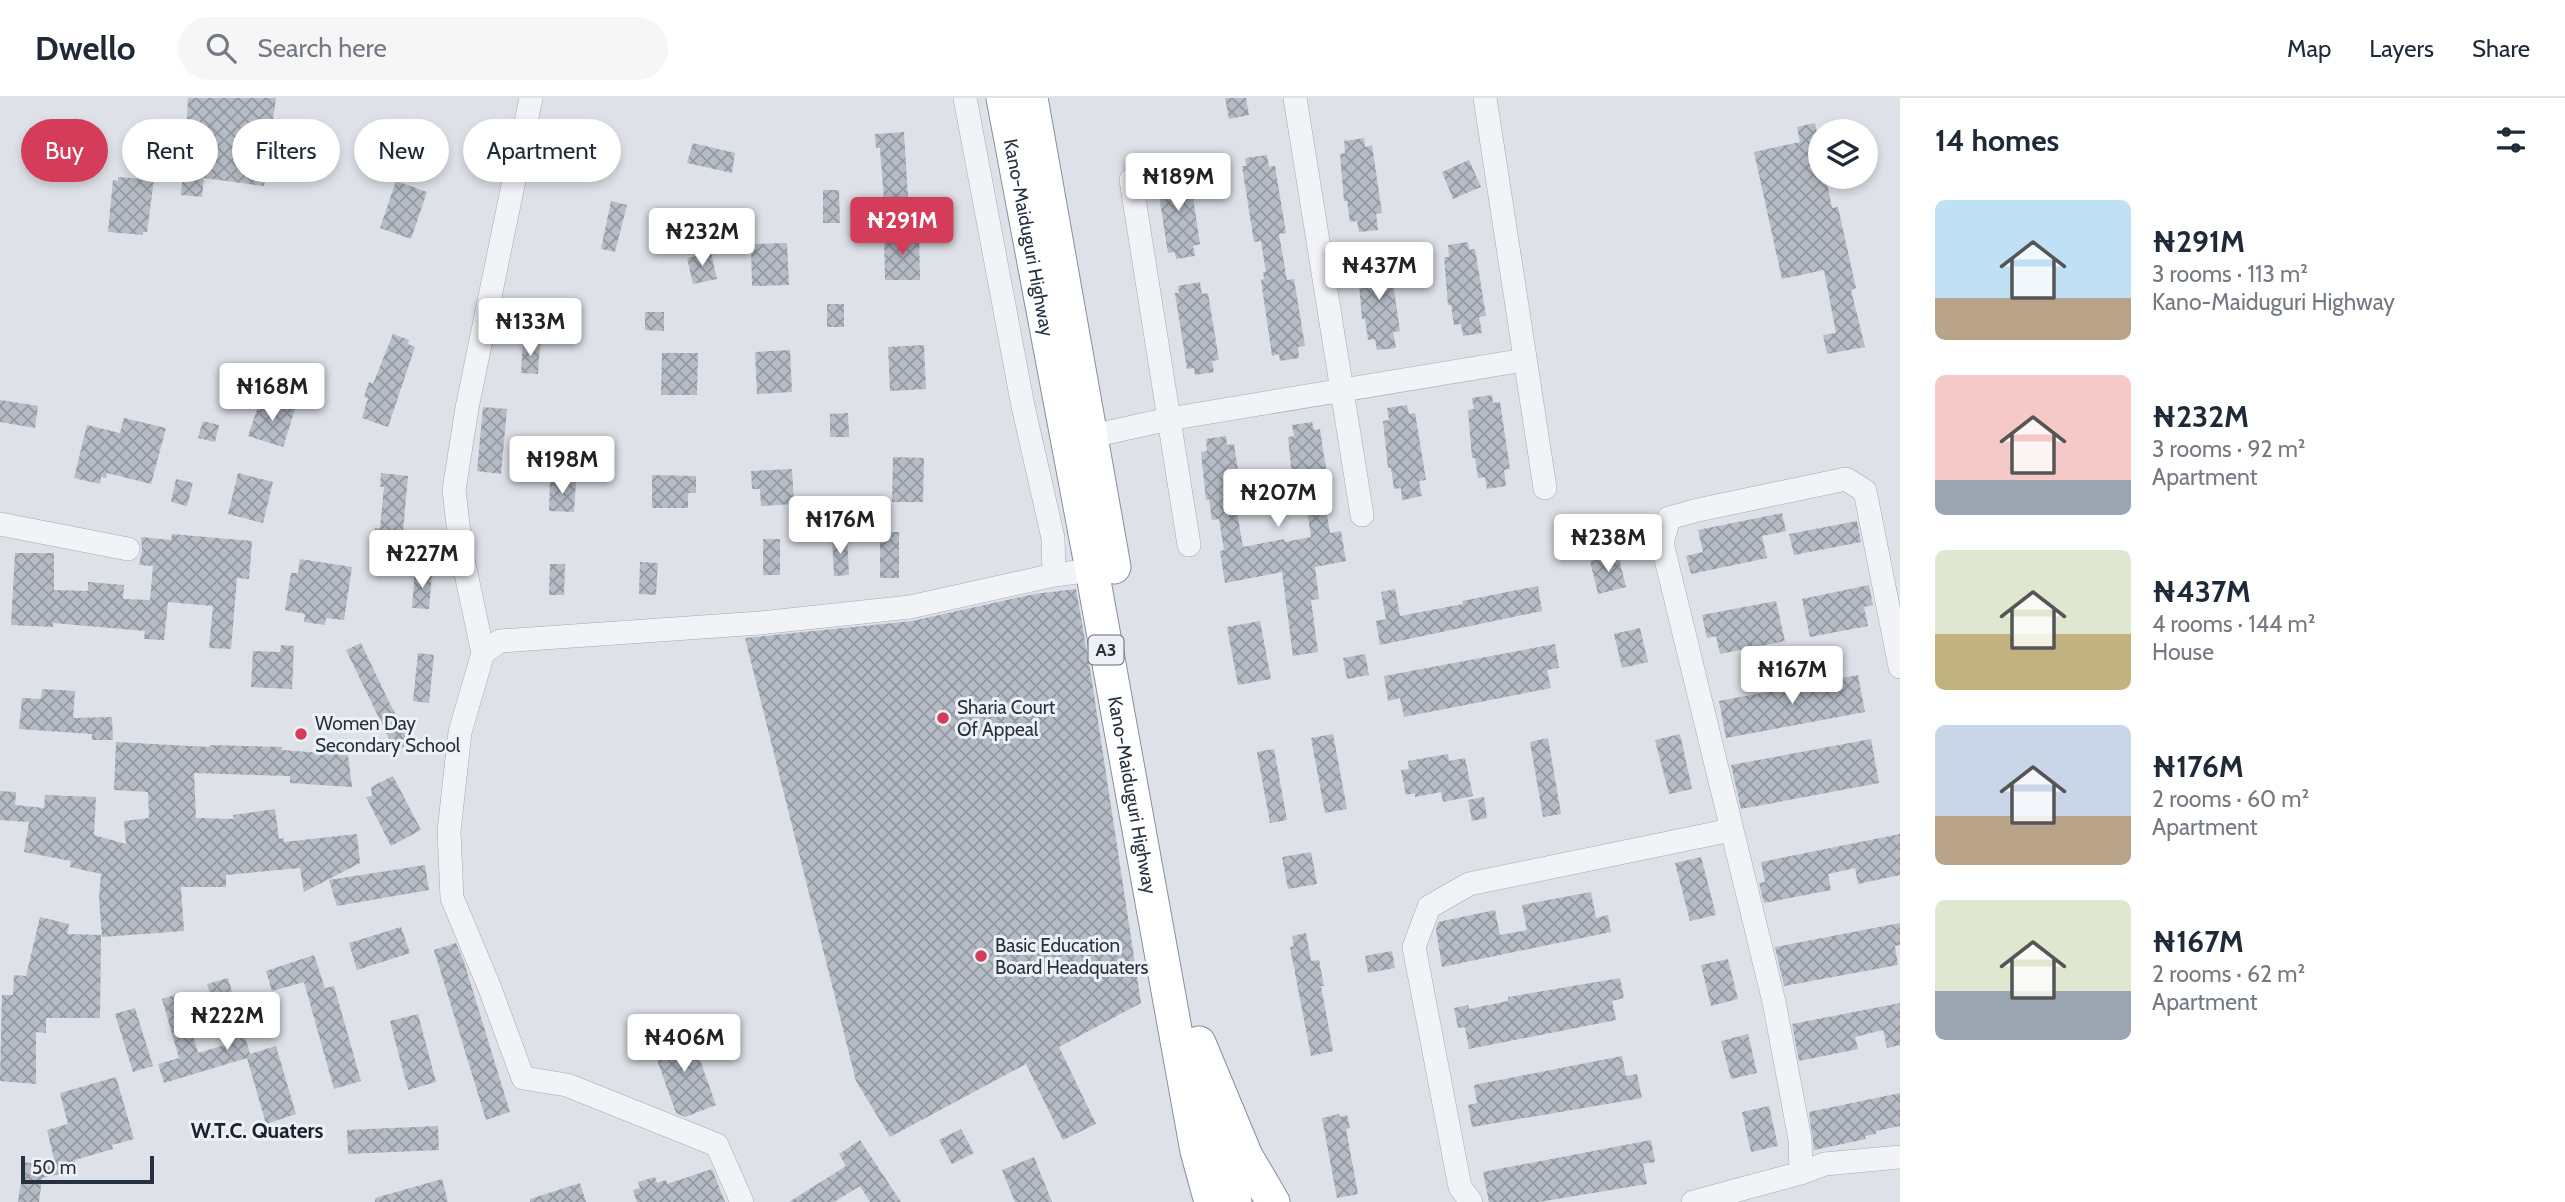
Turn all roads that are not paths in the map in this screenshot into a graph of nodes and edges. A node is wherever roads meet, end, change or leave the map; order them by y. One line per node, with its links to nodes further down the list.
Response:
1 (531, 98): 19 (street)
2 (965, 98): 18 (street)
3 (1003, 98): 17 (highway, Kano-Maiduguri Highway / A3)
4 (1031, 98): 11 (highway, Kano-Maiduguri Highway / A3)
5 (1294, 98): 9 (street)
6 (1485, 98): 8 (street)
7 (1131, 180): 10 (street)
8 (1524, 360): 9 (street); 12 (street)
9 (1341, 389): 10 (street); 13 (street)
10 (1169, 419): 11 (street); 15 (street)
11 (1092, 436): 22 (highway, Kano-Maiduguri Highway / A3)
12 (1545, 488)
13 (1362, 515)
14 (0, 524): 16 (street)
15 (1189, 545)
16 (128, 549)
17 (1092, 570): 18 (street); 26 (highway, Kano-Maiduguri Highway / A3)
18 (1054, 575): 19 (street)
19 (483, 653): 25 (street)
20 (1900, 667): 21 (street)
21 (1731, 830): 24 (street); 29 (street)
22 (1199, 1043): 27 (highway, Kano-Maiduguri Highway / A3); 28 (highway, A3)
23 (1900, 1157): 24 (street)
24 (1801, 1173): 30 (street)
25 (742, 1202)
26 (1211, 1202)
27 (1235, 1202)
28 (1273, 1202)
29 (1471, 1202)
30 (1693, 1202)

